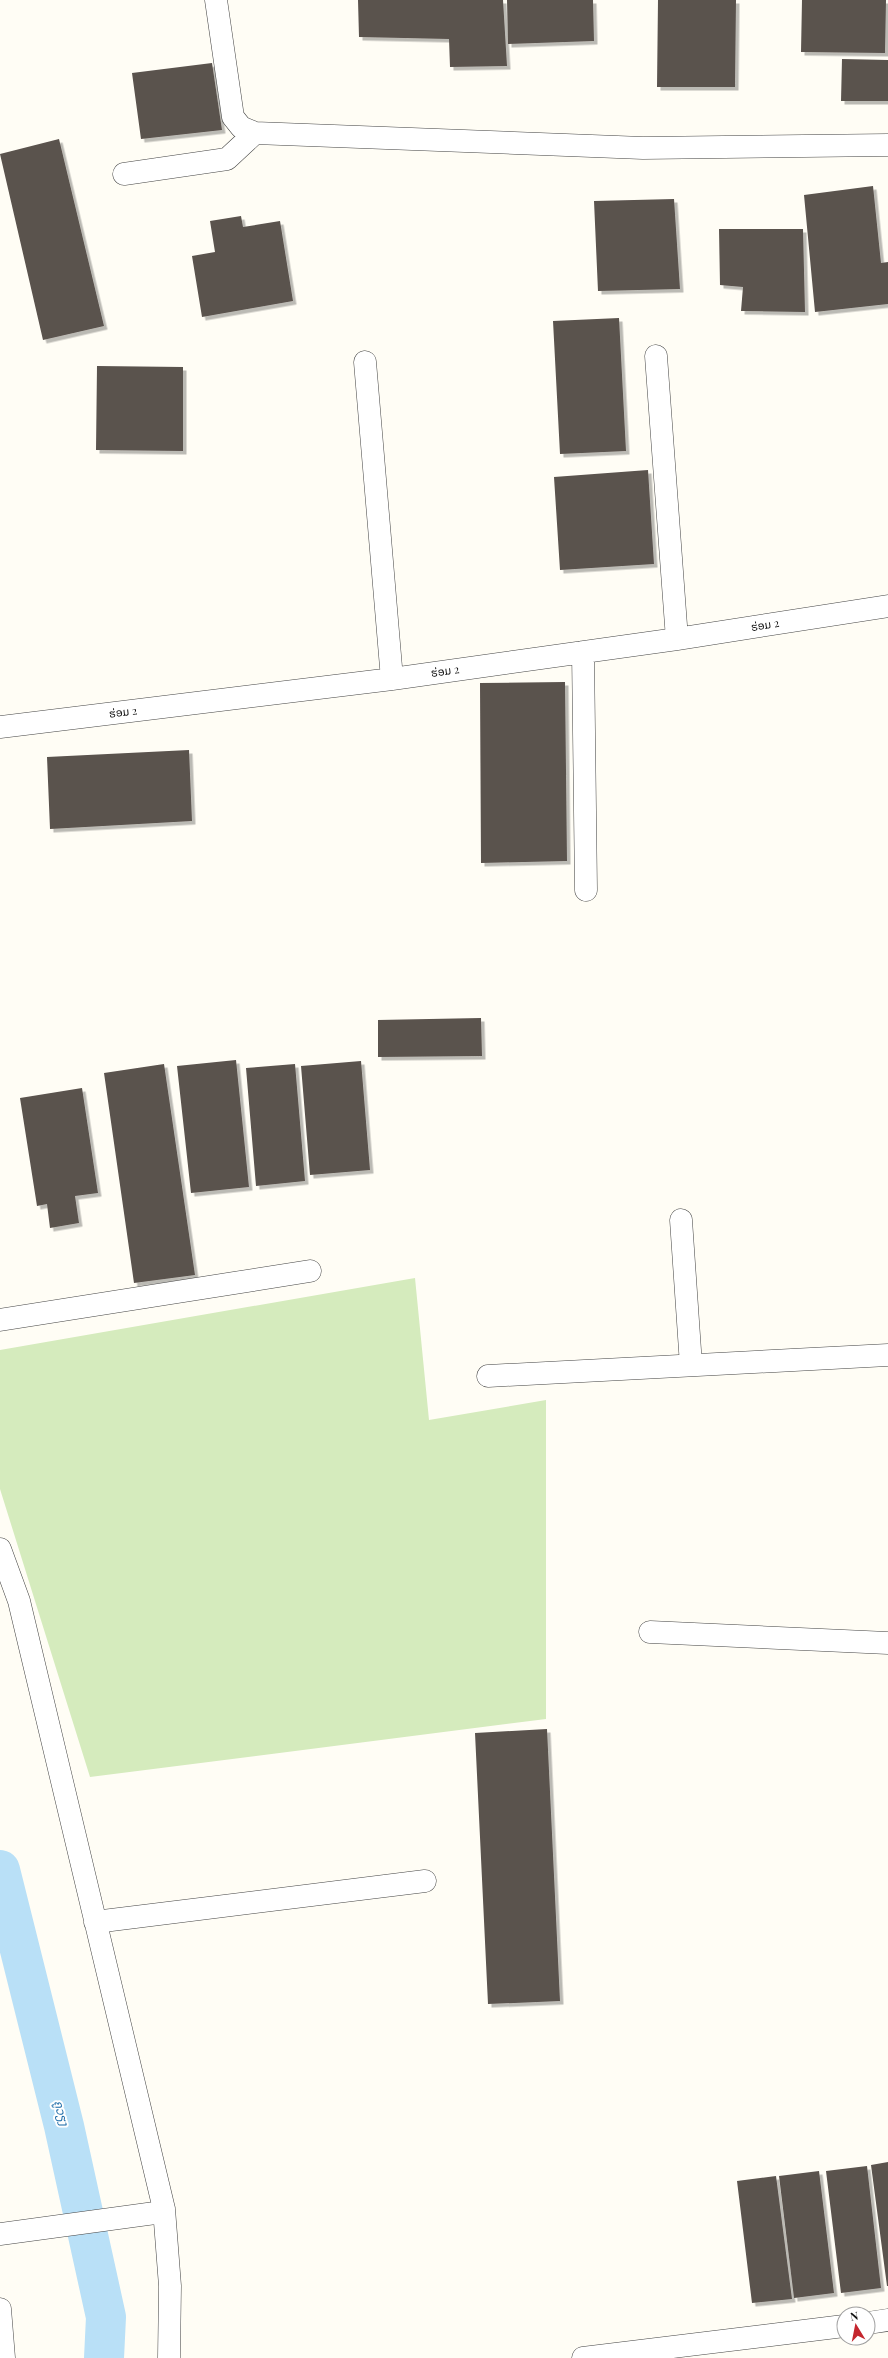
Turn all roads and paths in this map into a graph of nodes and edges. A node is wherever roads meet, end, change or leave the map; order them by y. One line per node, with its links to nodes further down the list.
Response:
1 (216, 0): 2 (street)
2 (255, 133): 3 (street); 4 (street)
3 (888, 145)
4 (124, 174)
5 (656, 356): 8 (street)
6 (365, 362): 10 (street)
7 (888, 606): 8 (street, ຮ່ອມ 2)
8 (677, 639): 9 (street, ຮ່ອມ 2)
9 (582, 652): 10 (street, ຮ່ອມ 2); 12 (street)
10 (392, 679): 11 (street, ຮ່ອມ 2)
11 (0, 727)
12 (586, 890)
13 (682, 1220): 17 (street)
14 (310, 1271): 15 (street)
15 (0, 1320)
16 (888, 1355): 17 (street)
17 (691, 1365): 18 (street)
18 (488, 1376)
19 (1, 1552): 23 (street)
20 (650, 1632): 21 (street)
21 (888, 1643)
22 (424, 1881): 23 (street)
23 (95, 1922): 24 (street)
24 (159, 2211): 25 (street); 31 (street)
25 (0, 2234)
26 (0, 2309): 30 (street)
27 (888, 2320): 28 (street)
28 (876, 2322)
29 (836, 2327): 32 (street)
30 (4, 2358)
31 (169, 2358)
32 (583, 2358)

